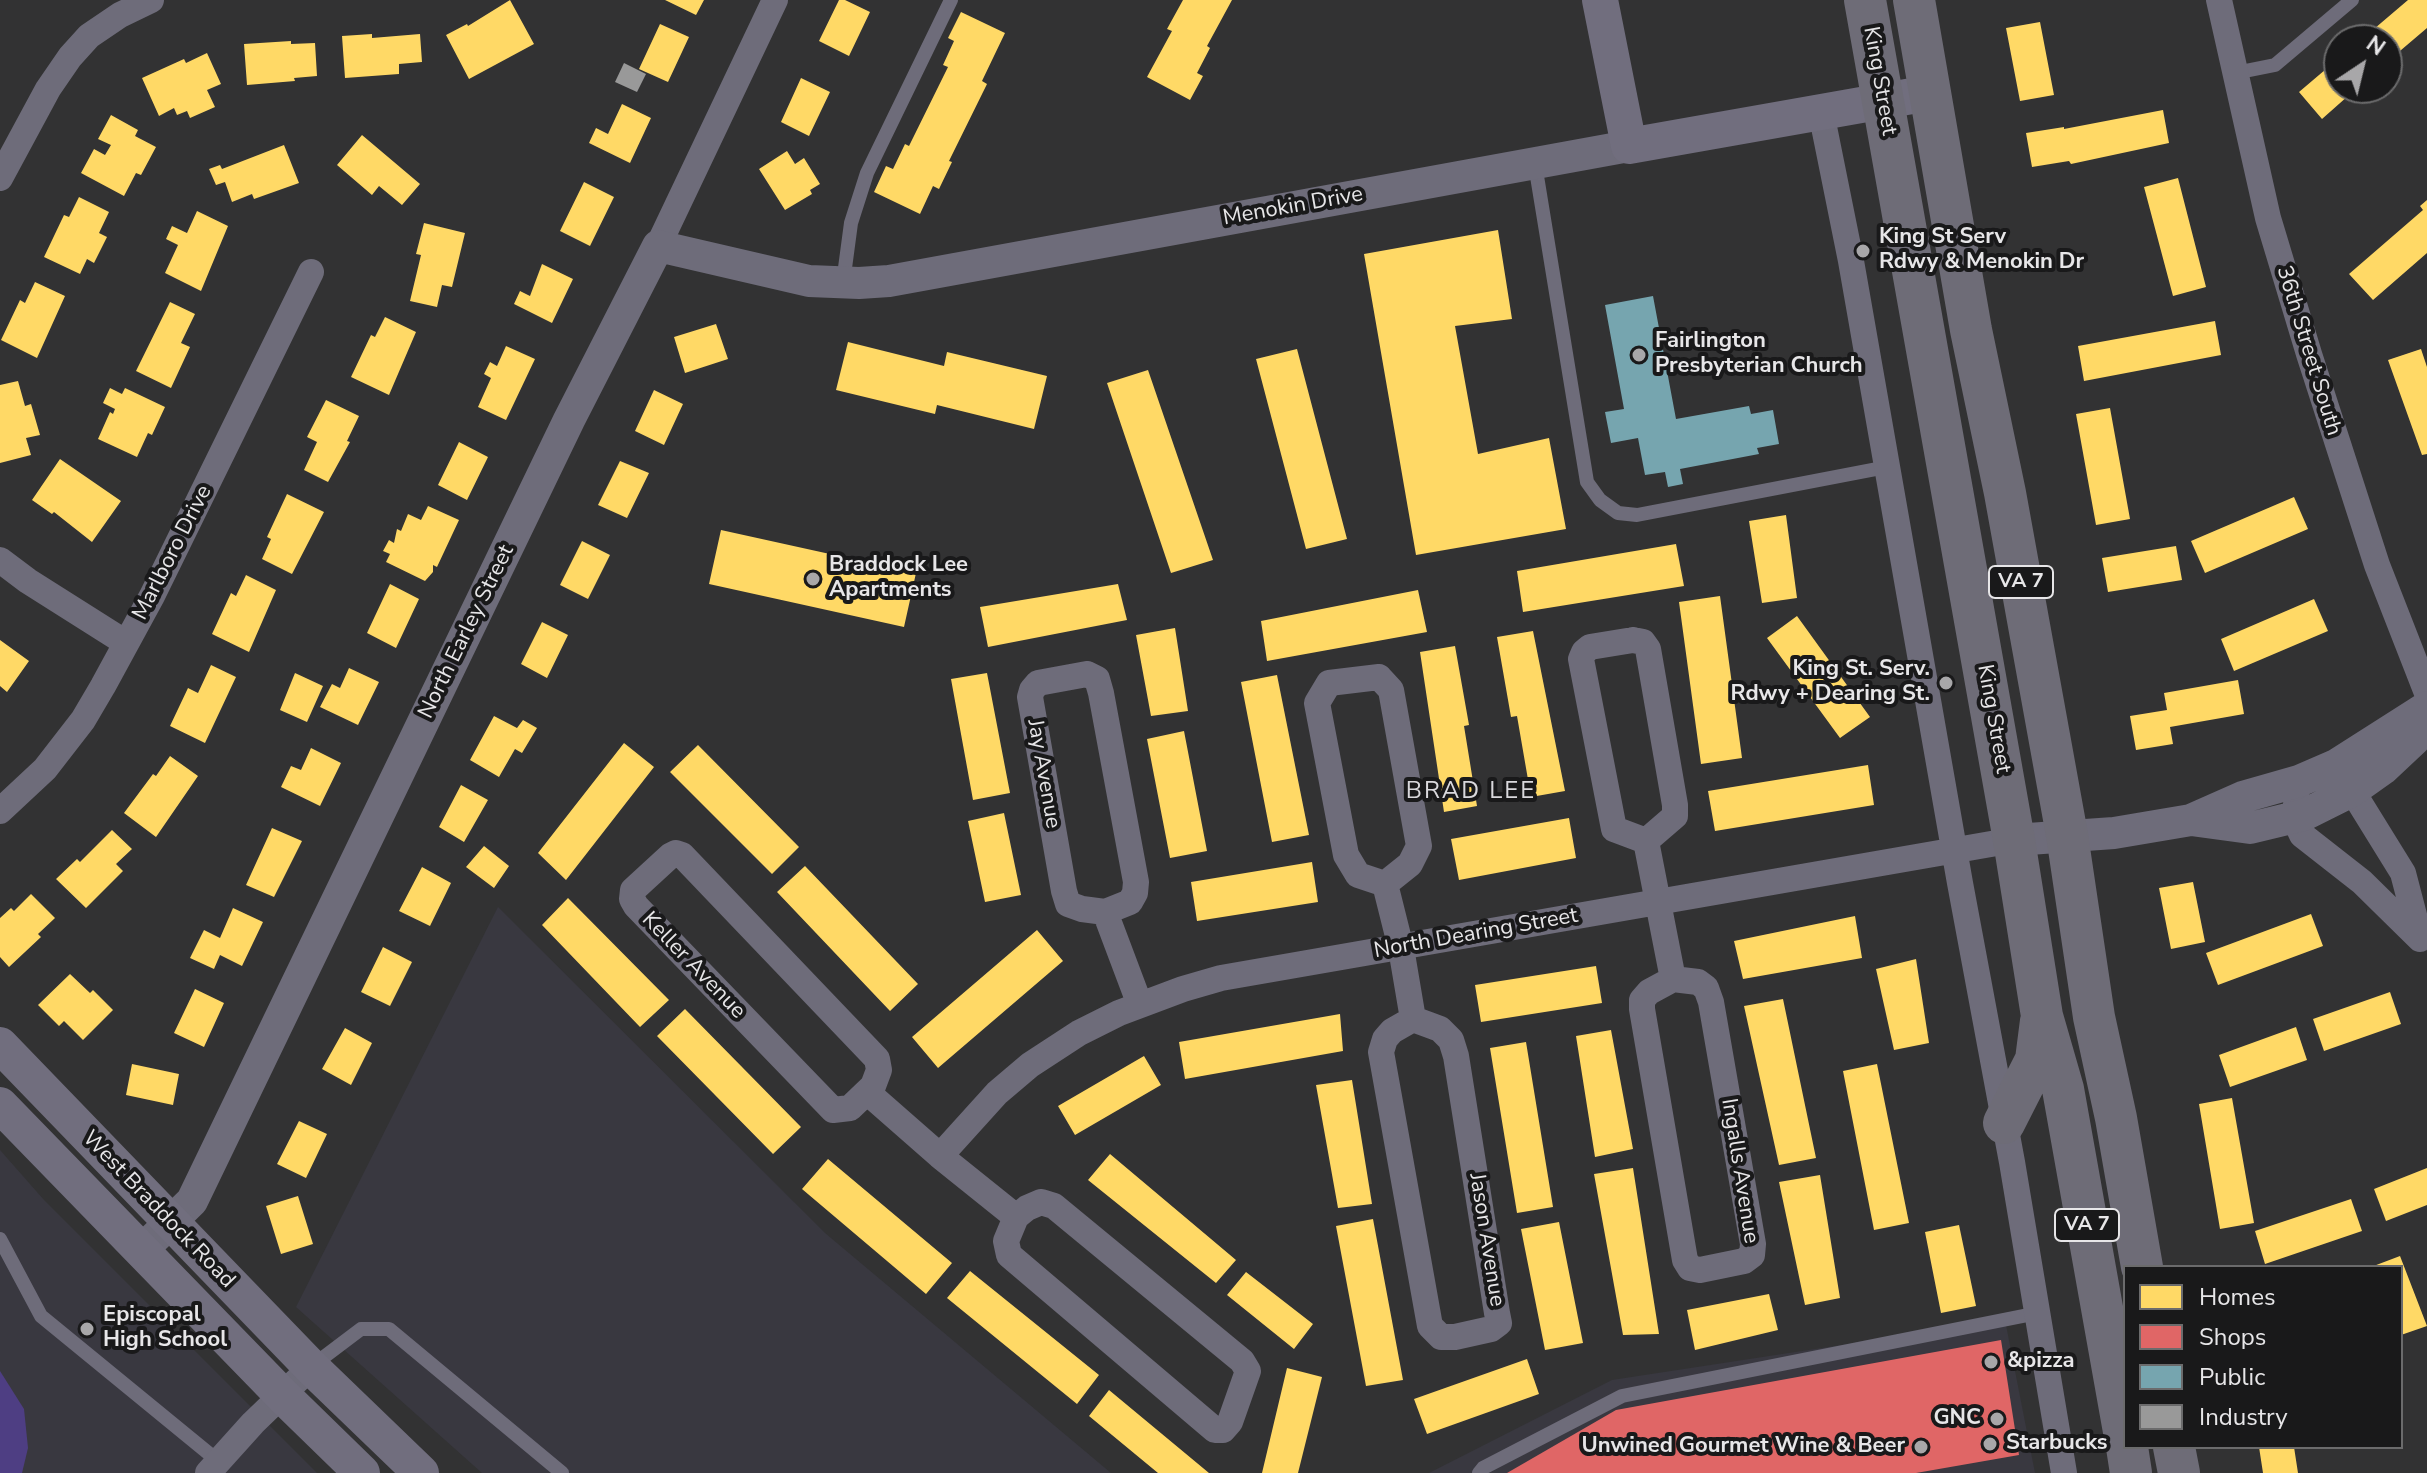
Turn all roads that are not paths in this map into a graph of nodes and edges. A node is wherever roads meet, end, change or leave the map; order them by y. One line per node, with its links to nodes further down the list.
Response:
1 (151, 0): 15 (street)
2 (775, 0): 16 (street, North Earley Street)
3 (951, 0): 18 (lane)
4 (1600, 0): 13 (main road)
5 (1865, 0): 11 (main road, King Street / VA 7)
6 (1914, 0): 10 (main road, VA 7)
7 (2219, 0): 9 (street, 36th Street South)
8 (2352, 0): 9 (lane)
9 (2235, 73): 22 (street, 36th Street South)
10 (1929, 93): 11 (main road, Menokin Drive); 30 (main road, VA 7)
11 (1882, 101): 12 (main road, Menokin Drive); 31 (main road, King Street / VA 7)
12 (1821, 112): 13 (main road, Menokin Drive); 19 (street)
13 (1629, 146): 14 (street, Menokin Drive)
14 (1535, 164): 18 (street, Menokin Drive); 19 (lane)
15 (0, 178)
16 (658, 246): 18 (street, Menokin Drive); 49 (street, North Earley Street)
17 (311, 272): 21 (street, Marlboro Drive)
18 (843, 283)
19 (1887, 467): 33 (street)
20 (0, 560): 21 (street)
21 (126, 643): 27 (street, Marlboro Drive)
22 (2427, 693)
23 (2427, 707): 25 (street)
24 (2421, 727): 25 (street)
25 (2344, 778): 26 (street); 28 (street); 37 (street)
26 (2299, 781): 28 (street); 29 (street)
27 (0, 811)
28 (2294, 818): 29 (street); 37 (street)
29 (2191, 820): 30 (street, North Dearing Street)
30 (2067, 835): 31 (street, North Dearing Street); 52 (main road, VA 7)
31 (2014, 840): 33 (street, North Dearing Street); 41 (main road, King Street / VA 7)
32 (1646, 841): 32 (street); 35 (street)
33 (1955, 851): 35 (street, North Dearing Street); 46 (street)
34 (1385, 884): 34 (street); 38 (street)
35 (1658, 901): 38 (street, North Dearing Street); 39 (street)
36 (1105, 912): 36 (street, Jay Avenue); 40 (street)
37 (2424, 945)
38 (1401, 948): 40 (street, North Dearing Street); 42 (street)
39 (1673, 979): 39 (street, Ingalls Avenue)
40 (1140, 1005): 47 (street, North Dearing Street)
41 (2042, 1016): 46 (main road); 56 (main road, King Street / VA 7)
42 (1413, 1019): 42 (street, Jason Avenue)
43 (0, 1045): 49 (main road, West Braddock Road)
44 (867, 1092): 44 (street, Keller Avenue); 47 (street)
45 (0, 1105): 51 (main road, West Braddock Road)
46 (2004, 1123): 53 (street)
47 (940, 1156): 48 (street)
48 (1016, 1217): 48 (street)
49 (170, 1222): 51 (street, North Earley Street); 54 (main road, West Braddock Road)
50 (0, 1239): 59 (lane)
51 (141, 1251): 55 (main road, West Braddock Road)
52 (2142, 1265)
53 (2038, 1313): 63 (lane); 64 (street)
54 (311, 1367): 55 (street); 61 (main road, West Braddock Road); 62 (lane)
55 (283, 1396): 59 (street); 60 (main road, West Braddock Road)
56 (2123, 1426)
57 (2127, 1449): 65 (main road)
58 (2174, 1449): 66 (main road)
59 (213, 1467)
60 (362, 1473)
61 (421, 1473)
62 (562, 1473)
63 (1479, 1473)
64 (2064, 1473)
65 (2131, 1473)
66 (2179, 1473)

